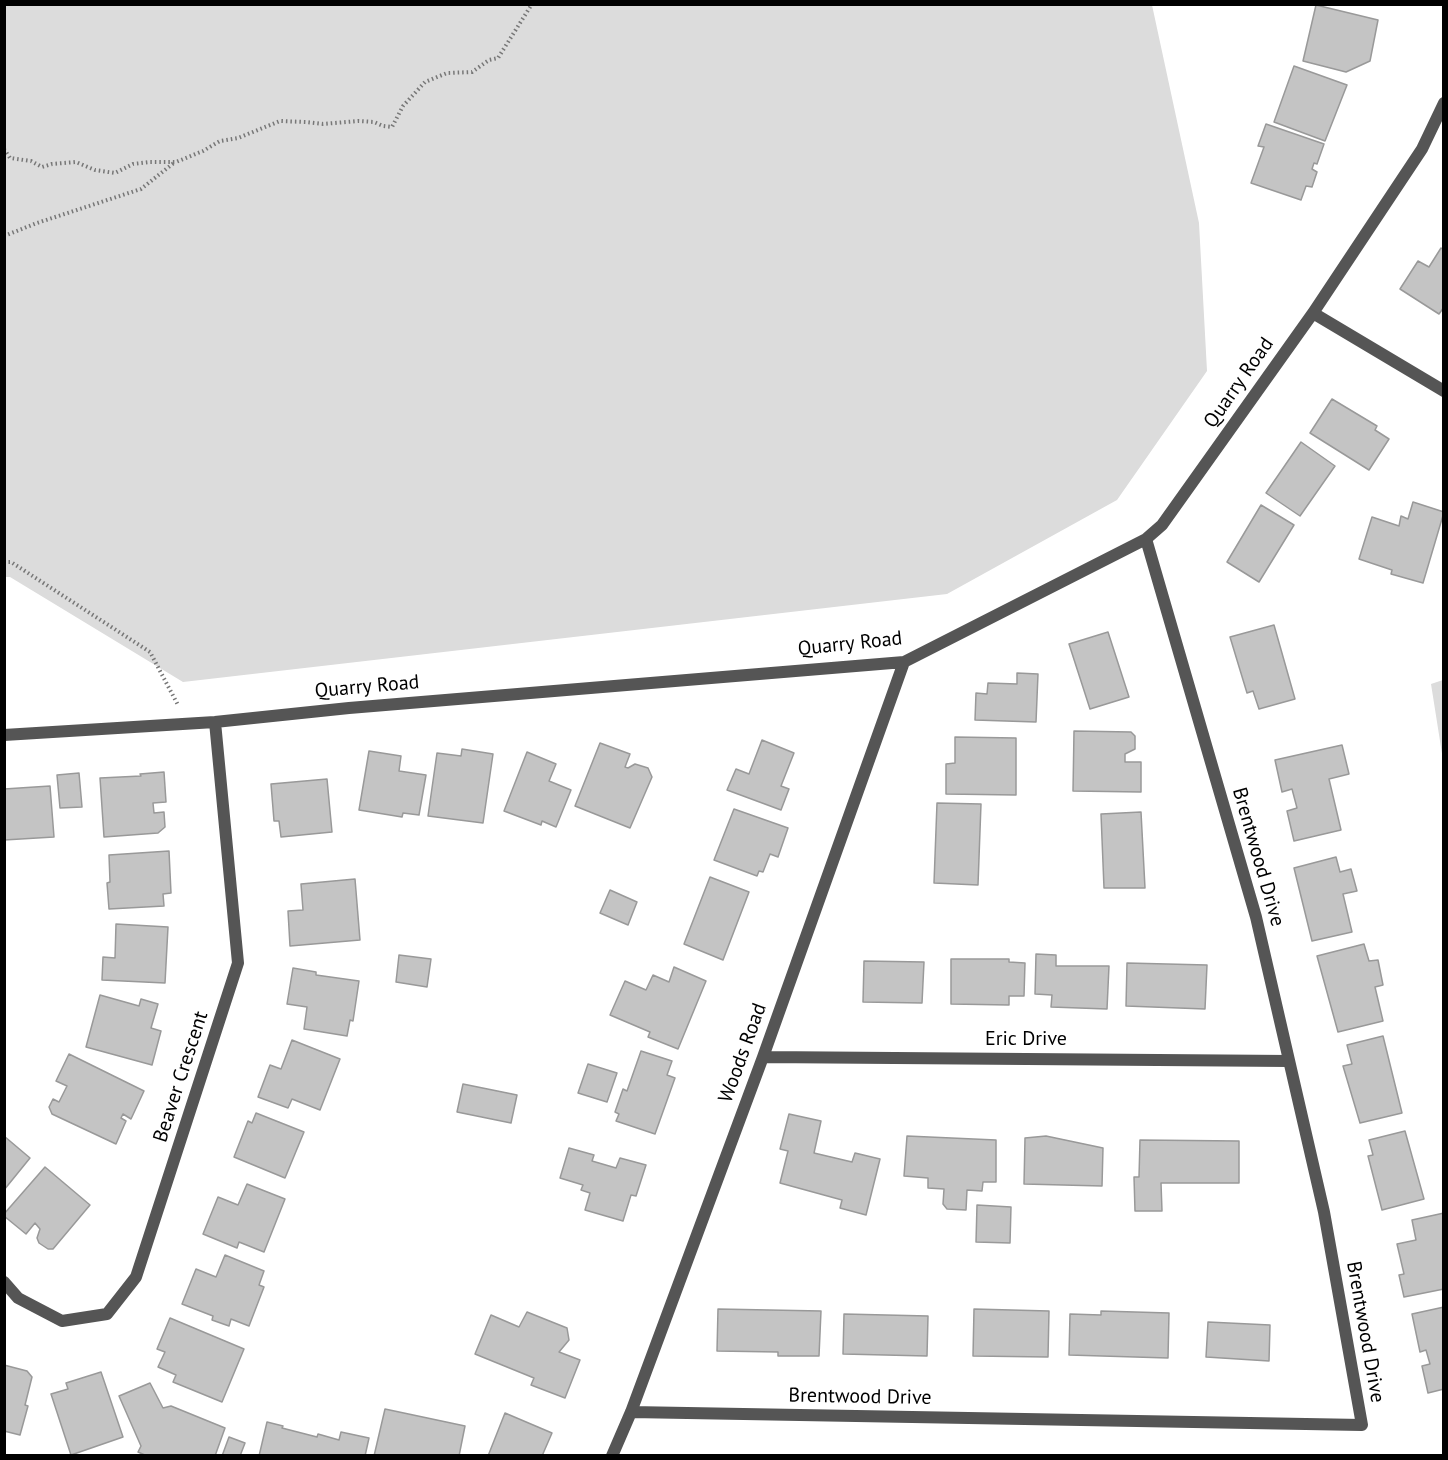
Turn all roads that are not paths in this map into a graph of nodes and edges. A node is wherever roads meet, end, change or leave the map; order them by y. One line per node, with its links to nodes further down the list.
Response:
1 (1443, 103): 2 (street, Quarry Road)
2 (1313, 313): 3 (street); 4 (street, Quarry Road)
3 (1443, 391)
4 (1146, 539): 5 (street, Quarry Road); 9 (street, Brentwood Drive)
5 (904, 662): 6 (street, Quarry Road); 8 (street, Woods Road)
6 (215, 723): 7 (street, Quarry Road); 10 (street, Beaver Crescent)
7 (4, 735)
8 (763, 1057): 9 (street, Eric Drive); 11 (street, Woods Road)
9 (1289, 1061): 11 (street, Brentwood Drive)
10 (4, 1282)
11 (631, 1412): 12 (street, Woods Road)
12 (612, 1455)

